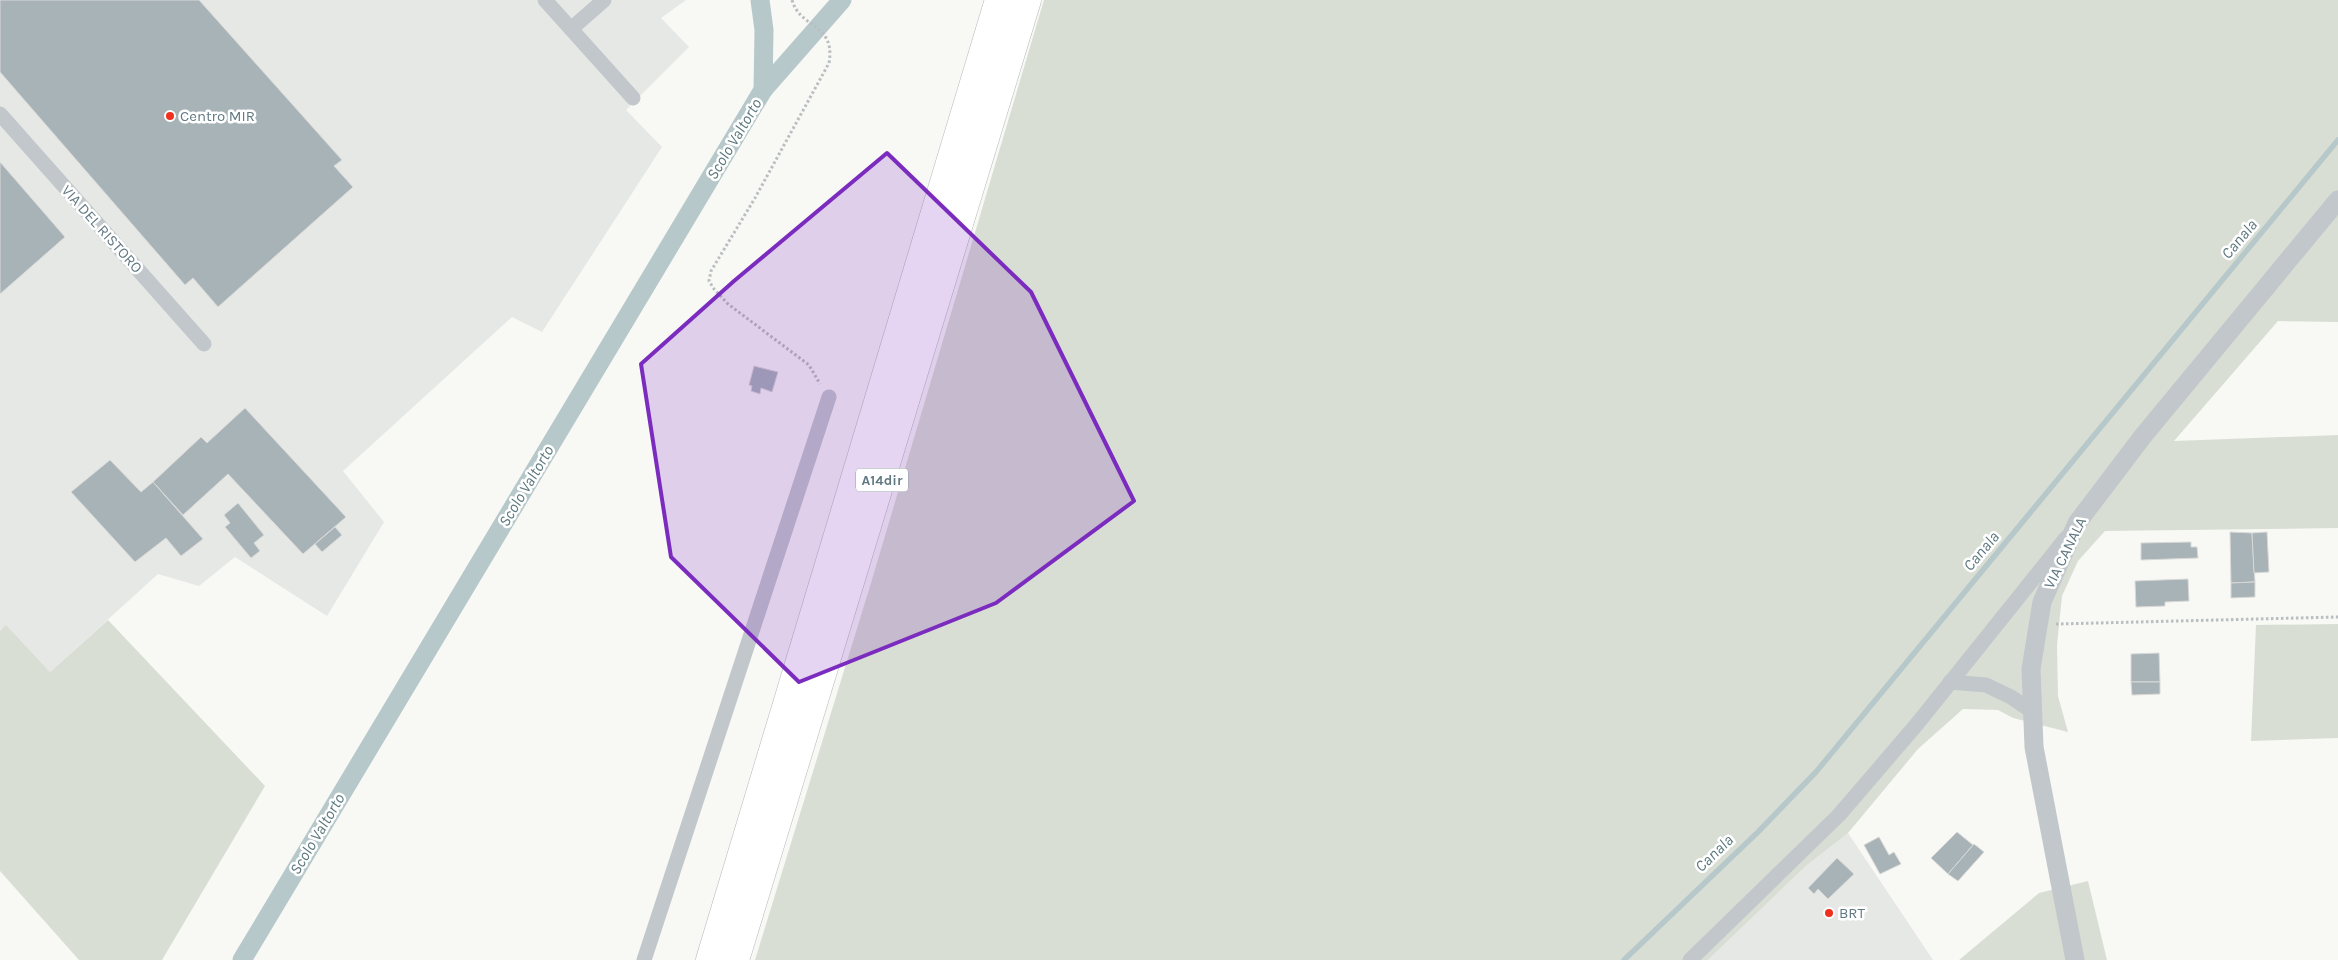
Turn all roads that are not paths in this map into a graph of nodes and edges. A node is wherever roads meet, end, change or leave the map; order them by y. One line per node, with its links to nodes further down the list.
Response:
1 (545, 0): 5 (street)
2 (604, 0): 5 (street)
3 (999, 0): 15 (highway, A14dir)
4 (1027, 0): 16 (highway, A14dir)
5 (571, 29): 6 (street)
6 (633, 98)
7 (0, 114): 9 (street, VIA DEL RISTORO)
8 (2338, 200): 11 (street, VIA CANALA)
9 (204, 344)
10 (829, 397): 14 (street)
11 (2078, 523): 12 (street); 13 (street, VIA CANALA)
12 (1950, 682): 13 (street); 17 (street)
13 (2033, 712): 18 (street, VIA CANALA)
14 (644, 960)
15 (710, 960)
16 (735, 960)
17 (1690, 960)
18 (2075, 960)

